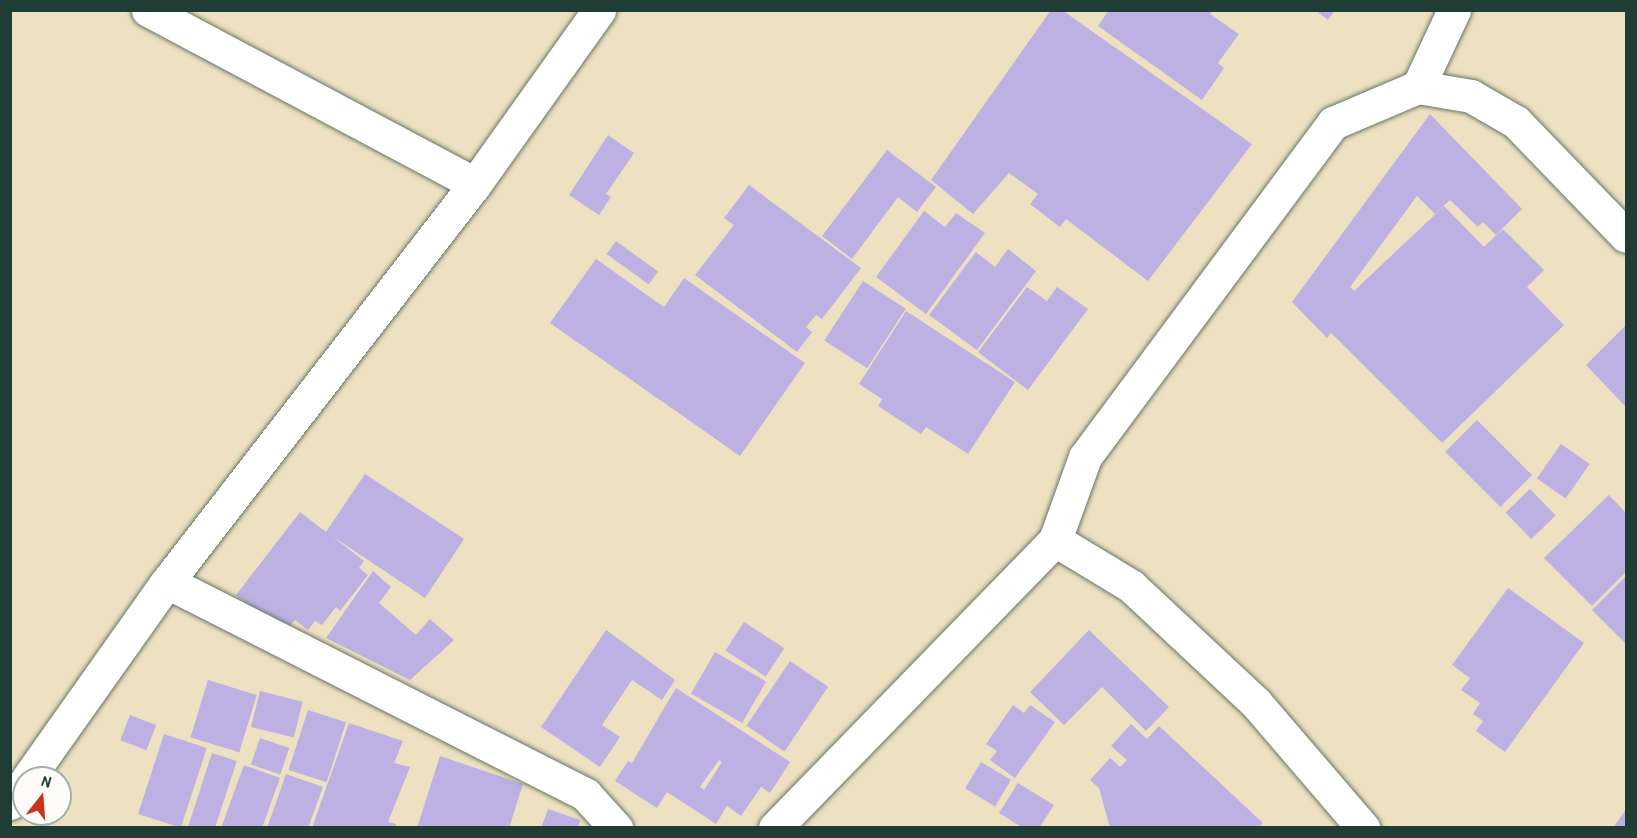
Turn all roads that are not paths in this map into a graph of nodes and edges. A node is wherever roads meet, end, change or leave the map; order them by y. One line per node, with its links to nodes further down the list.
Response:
1 (148, 10): 5 (street)
2 (599, 10): 5 (street)
3 (1454, 10): 4 (street)
4 (1418, 87): 6 (street); 7 (street)
5 (475, 184): 8 (street)
6 (1626, 236)
7 (1055, 540): 11 (street); 12 (street)
8 (167, 582): 9 (street); 10 (street)
9 (37, 766)
10 (616, 828)
11 (775, 828)
12 (1363, 828)

